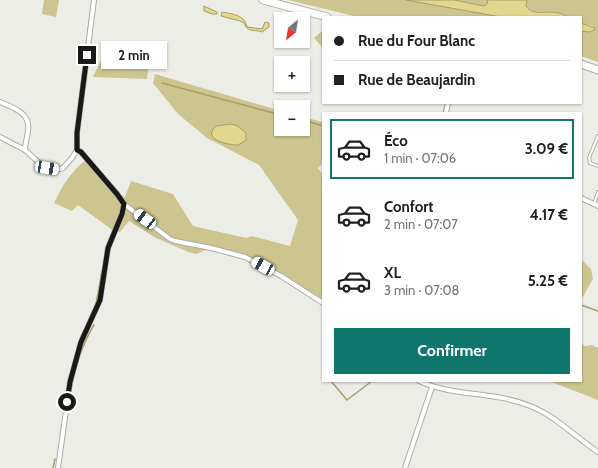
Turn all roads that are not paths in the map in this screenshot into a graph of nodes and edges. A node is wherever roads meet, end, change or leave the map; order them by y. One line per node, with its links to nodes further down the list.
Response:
1 (94, 0): 10 (street)
2 (263, 0): 3 (main road)
3 (323, 16)
4 (582, 64): 5 (main road)
5 (598, 70)
6 (0, 102): 9 (street)
7 (598, 136): 11 (lane)
8 (0, 137): 9 (street)
9 (25, 150): 10 (street)
10 (77, 150): 14 (street)
11 (598, 166)
12 (598, 192): 15 (lane)
13 (582, 198): 15 (street)
14 (124, 204): 17 (street); 21 (street)
15 (593, 204): 16 (street)
16 (598, 206)
17 (322, 302)
18 (421, 382): 19 (street)
19 (432, 387): 20 (street); 22 (street)
20 (598, 452)
21 (58, 468)
22 (405, 468)

